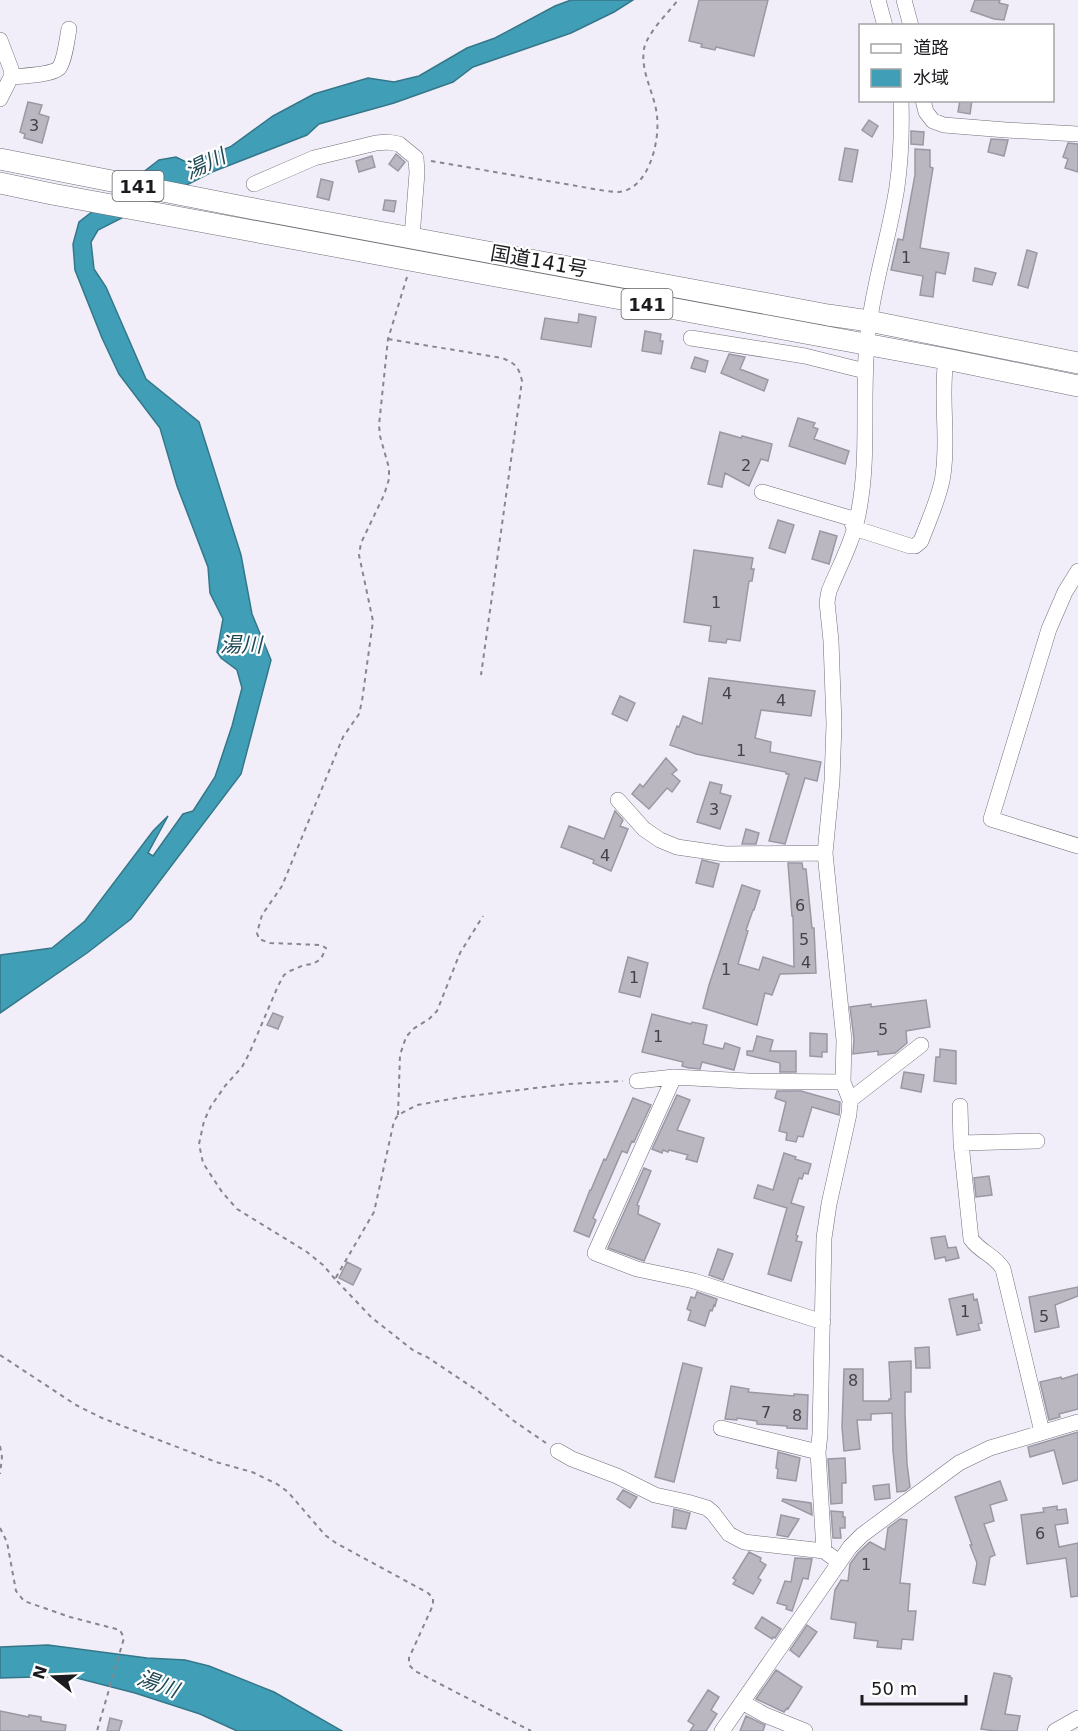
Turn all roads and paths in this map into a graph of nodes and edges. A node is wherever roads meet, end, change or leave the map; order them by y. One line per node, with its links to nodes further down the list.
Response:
1 (678, 0): 13 (path)
2 (878, 0): 4 (street)
3 (904, 0): 5 (street)
4 (884, 24)
5 (910, 24)
6 (69, 29): 8 (street)
7 (0, 40): 8 (street)
8 (11, 77): 9 (street)
9 (0, 99)
10 (901, 102): 19 (street)
11 (924, 102): 12 (street)
12 (1078, 134)
13 (416, 158): 16 (street); 17 (street)
14 (0, 159): 17 (highway, 国道141号 / 141)
15 (0, 183): 18 (highway, 国道141号 / 141)
16 (254, 184)
17 (412, 237): 19 (highway, 国道141号 / 141)
18 (412, 260): 21 (path); 22 (highway, 国道141号 / 141)
19 (869, 321): 22 (street); 24 (highway, 国道141号 / 141)
20 (691, 338): 25 (street)
21 (388, 339): 30 (path); 44 (path)
22 (867, 345): 23 (highway, 国道141号 / 141); 25 (street)
23 (946, 359): 26 (highway, 国道141号 / 141); 28 (street)
24 (1078, 363)
25 (865, 371): 28 (street)
26 (1078, 386)
27 (762, 492): 28 (street)
28 (854, 528): 33 (street)
29 (1078, 572): 32 (street)
30 (481, 675)
31 (618, 800): 33 (street)
32 (1078, 846)
33 (825, 853): 38 (street)
34 (483, 916): 41 (path)
35 (921, 1045): 39 (street)
36 (674, 1077): 37 (street); 38 (street); 45 (street)
37 (637, 1081): 41 (path)
38 (843, 1082): 39 (street)
39 (850, 1100): 45 (street)
40 (960, 1106): 43 (street)
41 (398, 1116): 44 (path)
42 (1037, 1141): 43 (street)
43 (961, 1143): 49 (street)
44 (335, 1279): 51 (path)
45 (823, 1322): 52 (street)
46 (0, 1355): 60 (path)
47 (1078, 1422): 49 (street)
48 (721, 1428): 52 (street)
49 (1042, 1432): 56 (street)
50 (0, 1446): 53 (path)
51 (558, 1451): 55 (street)
52 (818, 1452): 55 (street)
53 (0, 1474)
54 (0, 1528): 59 (path)
55 (824, 1551): 56 (street)
56 (839, 1562): 57 (street)
57 (742, 1702): 61 (street); 62 (street)
58 (1078, 1718): 63 (street)
59 (97, 1731)
60 (531, 1731)
61 (722, 1731)
62 (805, 1731)
63 (1055, 1731)

